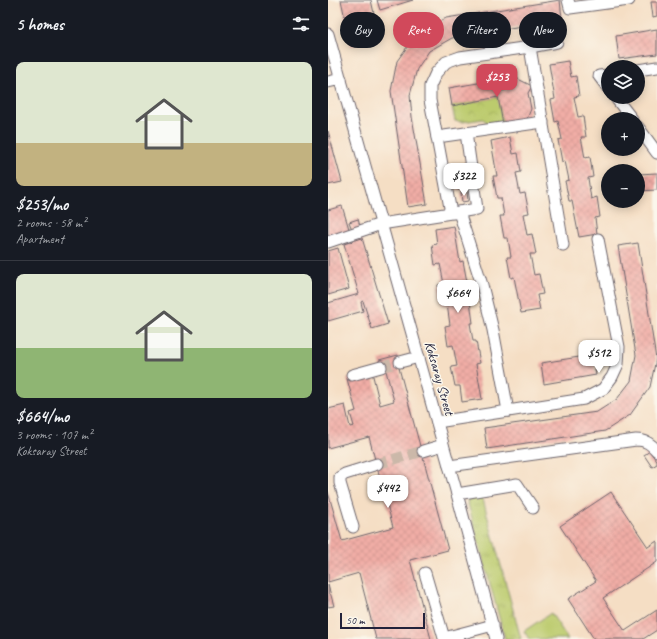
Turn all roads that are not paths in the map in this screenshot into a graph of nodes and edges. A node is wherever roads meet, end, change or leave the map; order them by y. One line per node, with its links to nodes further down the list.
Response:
1 (629, 0): 2 (street)
2 (569, 4)
3 (328, 34): 6 (street, Koksaray Street)
4 (519, 48): 16 (street)
5 (530, 48): 13 (street)
6 (330, 51): 9 (street, Koksaray Street)
7 (657, 67): 8 (street)
8 (645, 69)
9 (341, 79): 10 (street); 20 (street, Koksaray Street)
10 (328, 82)
11 (620, 104): 12 (street)
12 (627, 112)
13 (543, 122): 14 (street); 23 (street)
14 (466, 133): 16 (street); 19 (street)
15 (645, 134): 17 (street)
16 (437, 137): 19 (street)
17 (653, 142): 18 (street)
18 (657, 153)
19 (455, 213): 20 (street); 28 (street)
20 (381, 224): 22 (street); 24 (street, Koksaray Street)
21 (598, 240): 28 (street)
22 (328, 242)
23 (563, 245)
24 (419, 357): 25 (street); 29 (street, Koksaray Street)
25 (400, 362)
26 (381, 367): 27 (street)
27 (352, 375)
28 (508, 411): 29 (street)
29 (437, 422): 30 (street, Koksaray Street)
30 (443, 445): 31 (street); 34 (street, Koksaray Street)
31 (422, 451)
32 (657, 452): 34 (street)
33 (377, 464): 37 (street)
34 (450, 466): 35 (street, Koksaray Street)
35 (457, 494): 36 (street); 39 (street, Koksaray Street)
36 (533, 508)
37 (353, 528)
38 (425, 573): 39 (street)
39 (492, 625): 40 (street, Koksaray Street)
40 (496, 639)

